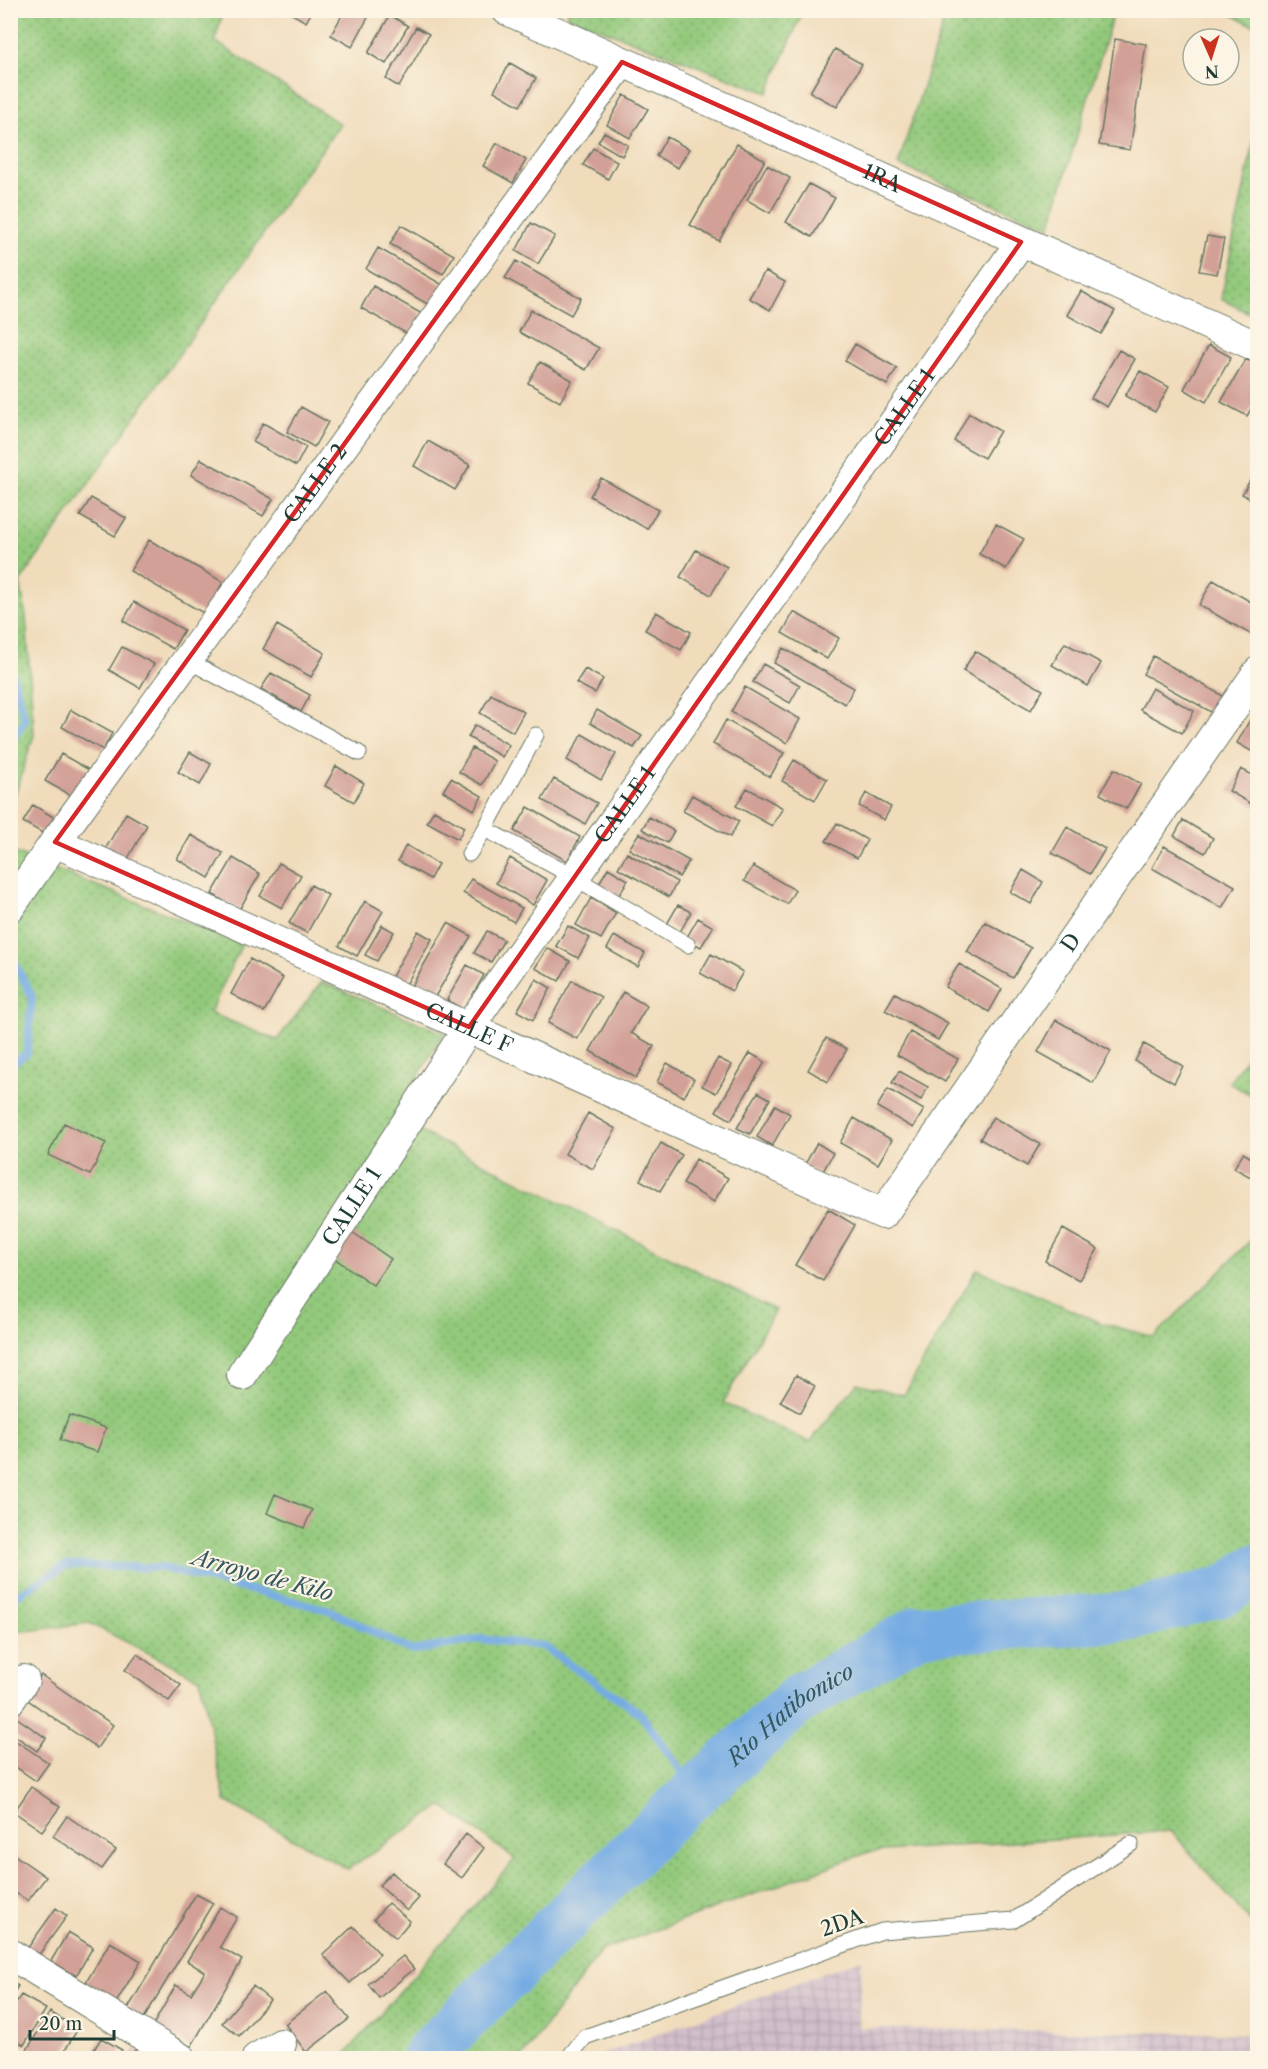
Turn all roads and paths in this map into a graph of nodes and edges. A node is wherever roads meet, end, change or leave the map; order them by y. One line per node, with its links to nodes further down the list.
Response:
1 (507, 10): 2 (street, 1RA)
2 (622, 62): 3 (street, 1RA); 5 (street, CALLE 2)
3 (1021, 242): 4 (street, 1RA); 12 (street, CALLE 1)
4 (1257, 347)
5 (187, 660): 8 (lane); 10 (street, CALLE 2)
6 (1257, 672): 16 (street, D)
7 (536, 735): 9 (lane)
8 (358, 753)
9 (484, 829): 11 (lane); 12 (lane)
10 (55, 842): 13 (street, CALLE 2); 15 (street, CALLE F)
11 (469, 854)
12 (574, 877): 14 (lane); 15 (street, CALLE 1)
13 (10, 908)
14 (688, 945)
15 (468, 1027): 16 (street, CALLE F); 17 (street, CALLE 1)
16 (883, 1214)
17 (242, 1375)
18 (1131, 1844): 21 (lane, 2DA)
19 (10, 1954): 20 (street)
20 (180, 2058)
21 (568, 2058)

